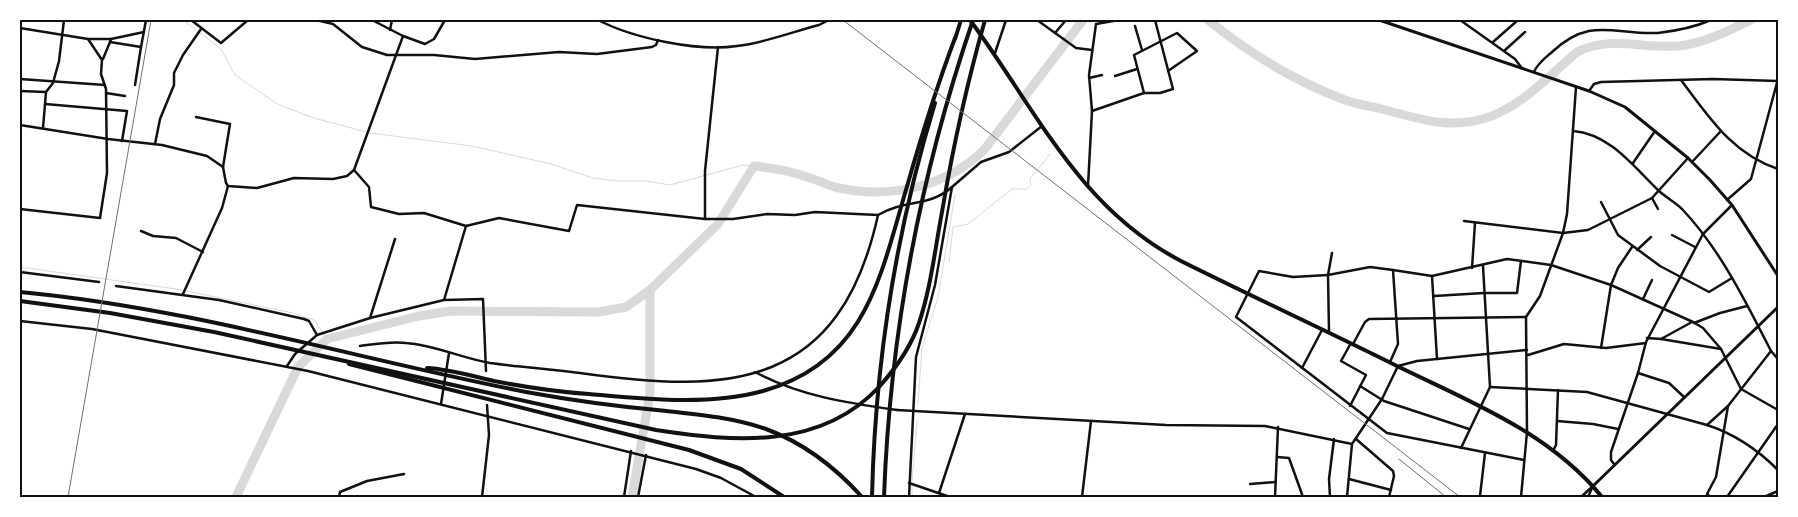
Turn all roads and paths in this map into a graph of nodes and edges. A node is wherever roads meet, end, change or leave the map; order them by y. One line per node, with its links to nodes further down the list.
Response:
1 (64, 20): 31 (street)
2 (146, 20): 28 (street)
3 (191, 20): 26 (street)
4 (247, 20): 26 (street)
5 (316, 20): 45 (street)
6 (372, 20): 27 (street)
7 (392, 20): 27 (street)
8 (445, 20): 32 (street)
9 (598, 20): 35 (street)
10 (829, 20): 40 (street)
11 (961, 20): 33 (highway)
12 (972, 20): 44 (highway); 235 (highway)
13 (985, 20): 163 (highway)
14 (1006, 20): 44 (street)
15 (1037, 20): 30 (street)
16 (1066, 20): 30 (street)
17 (1119, 20): 41 (street)
18 (1155, 20): 37 (street)
19 (1378, 20): 23 (main road)
20 (1460, 20): 38 (street)
21 (1518, 20): 38 (street)
22 (1711, 20): 50 (street)
23 (1384, 21): 47 (main road)
24 (1135, 26): 42 (street)
25 (20, 28): 31 (street)
26 (201, 29): 79 (street)
27 (390, 30): 32 (street)
28 (144, 32): 36 (street); 39 (street)
29 (1525, 32): 43 (street)
30 (1056, 33): 41 (street)
31 (61, 36): 34 (street); 57 (street)
32 (403, 36): 45 (street)
33 (955, 38): 175 (highway); 234 (highway)
34 (88, 39): 36 (street); 46 (street)
35 (658, 40): 40 (street); 45 (street)
36 (110, 41): 39 (street); 46 (street)
37 (1161, 41): 42 (street); 49 (street); 49 (street)
38 (1492, 43): 43 (street)
39 (141, 47): 59 (street)
40 (718, 47): 98 (street)
41 (1092, 50): 53 (street)
42 (1142, 50): 48 (street)
43 (1504, 51): 47 (street)
44 (995, 53): 72 (highway)
45 (397, 54): 86 (street)
46 (102, 60): 58 (street)
47 (1521, 67): 50 (main road)
48 (1138, 69): 52 (street); 64 (street)
49 (1168, 71): 64 (street)
50 (1535, 73): 60 (main road)
51 (1102, 75): 53 (street)
52 (1115, 76)
53 (1089, 78): 69 (street)
54 (20, 79): 57 (street)
55 (1681, 80): 56 (street); 62 (street); 76 (street)
56 (1778, 80): 82 (street)
57 (53, 83): 58 (street); 63 (street)
58 (105, 85): 65 (street)
59 (135, 85)
60 (1576, 87): 62 (main road); 75 (street)
61 (20, 91): 63 (street)
62 (1589, 91): 74 (main road)
63 (46, 92): 67 (street)
64 (1144, 92): 69 (street)
65 (106, 93): 66 (street); 68 (street)
66 (125, 96)
67 (45, 104): 68 (street); 73 (street)
68 (107, 110): 77 (street); 78 (street)
69 (1092, 111): 89 (street)
70 (196, 117): 84 (street)
71 (20, 125): 73 (street)
72 (1042, 126): 88 (street); 89 (highway)
73 (43, 128): 77 (street)
74 (1656, 130): 80 (main road); 83 (street)
75 (1573, 131): 83 (street); 104 (street)
76 (1720, 132): 81 (street); 82 (street)
77 (108, 139): 78 (street); 95 (street)
78 (122, 141): 79 (street)
79 (155, 144): 84 (street)
80 (1688, 158): 81 (main road); 90 (street)
81 (1692, 162): 92 (main road)
82 (1757, 162): 85 (street); 92 (street)
83 (1633, 163): 90 (street)
84 (223, 167): 87 (street)
85 (1778, 169)
86 (354, 170): 87 (street); 102 (street)
87 (228, 186): 112 (street)
88 (952, 187): 97 (street); 190 (street)
89 (1088, 187): 132 (highway)
90 (1658, 191): 91 (street); 105 (street)
91 (1652, 198): 96 (street); 99 (street)
92 (1727, 200): 94 (main road)
93 (1601, 202): 99 (street)
94 (1732, 205): 105 (street); 122 (main road)
95 (20, 209)
96 (1658, 210)
97 (878, 215): 98 (street); 173 (street)
98 (705, 219): 102 (street)
99 (1610, 221): 104 (street); 109 (street)
100 (1464, 222): 101 (street)
101 (1475, 223): 104 (street); 117 (street)
102 (466, 226): 135 (street)
103 (141, 231): 112 (street)
104 (1563, 233): 116 (street)
105 (1703, 234): 110 (street); 124 (street)
106 (1672, 235): 110 (street)
107 (1651, 237): 111 (street)
108 (395, 239): 142 (street)
109 (1632, 247): 111 (street); 127 (street)
110 (1695, 247): 123 (street)
111 (1636, 250): 123 (street)
112 (203, 252): 131 (street)
113 (1332, 253): 120 (street)
114 (1521, 261): 115 (street); 116 (street); 130 (street)
115 (1483, 265): 117 (street); 130 (street)
116 (1551, 265): 127 (street); 141 (street)
117 (1472, 268): 121 (street)
118 (1393, 270): 120 (street); 121 (street); 144 (street)
119 (20, 272): 126 (street)
120 (1328, 275): 132 (street); 149 (street)
121 (1432, 276): 133 (street)
122 (1778, 276)
123 (1680, 277): 124 (street); 139 (street)
124 (1732, 278): 137 (street)
125 (1652, 280): 134 (street)
126 (99, 282)
127 (1611, 284): 134 (street); 156 (street)
128 (116, 286): 131 (street)
129 (20, 292): 175 (highway)
130 (1484, 293): 133 (street); 140 (street)
131 (183, 294): 150 (street)
132 (1247, 294): 148 (highway); 171 (street)
133 (1434, 296): 143 (street)
134 (1642, 299): 139 (street)
135 (444, 300): 142 (street); 167 (street)
136 (20, 301): 163 (highway)
137 (1747, 306): 146 (street); 147 (street)
138 (1778, 306): 147 (main road)
139 (1663, 308): 146 (street); 151 (street)
140 (1485, 317): 141 (street); 143 (street); 161 (street)
141 (1526, 317): 158 (street)
142 (370, 318): 150 (street)
143 (1435, 318): 144 (street); 165 (street)
144 (1397, 319): 153 (street); 168 (street)
145 (20, 321): 169 (street)
146 (1694, 322): 152 (street); 157 (street)
147 (1758, 326): 159 (street); 164 (main road)
148 (1323, 329): 149 (highway); 171 (street)
149 (1329, 332): 153 (highway)
150 (317, 335): 169 (street)
151 (1647, 338): 152 (street); 154 (street)
152 (1661, 338): 157 (street)
153 (1352, 343): 168 (highway); 176 (street)
154 (1646, 343): 156 (street); 174 (street)
155 (360, 346): 160 (street)
156 (1601, 348): 162 (street)
157 (1721, 349): 164 (street)
158 (1527, 350): 161 (street); 162 (street)
159 (1771, 350): 166 (street); 179 (street)
160 (449, 353): 167 (street); 184 (street)
161 (1487, 354): 165 (street); 177 (street)
162 (1528, 354): 178 (street)
163 (322, 355): 232 (highway)
164 (1724, 358): 179 (street); 181 (main road)
165 (1437, 359): 170 (street)
166 (1778, 359)
167 (486, 362): 172 (street); 173 (street)
168 (1390, 362): 170 (highway)
169 (288, 366): 184 (street)
170 (1398, 366): 182 (street); 187 (highway)
171 (1302, 368): 186 (street)
172 (486, 371)
173 (754, 372): 190 (street)
174 (1638, 373): 181 (street); 183 (street)
175 (452, 374): 233 (highway)
176 (1360, 386): 182 (street); 186 (street)
177 (1490, 387): 178 (street); 187 (street)
178 (1528, 388): 180 (street); 203 (street)
179 (1741, 388): 188 (street); 189 (street)
180 (1558, 390): 183 (street); 196 (street)
181 (1684, 397): 193 (main road)
182 (1382, 399): 194 (street); 201 (street)
183 (1628, 403): 193 (street); 200 (street)
184 (441, 404): 191 (street)
185 (486, 405): 191 (street)
186 (1350, 406): 194 (street)
187 (1480, 406): 201 (street); 203 (highway)
188 (1728, 406): 198 (street); 202 (street)
189 (1778, 410)
190 (912, 411): 192 (street); 219 (street)
191 (488, 414): 208 (street); 228 (street)
192 (965, 414): 195 (street); 225 (street)
193 (1666, 414): 198 (street); 215 (main road)
194 (1370, 420): 204 (street); 207 (street)
195 (1091, 421): 199 (street); 238 (street)
196 (1557, 421): 200 (street); 209 (street)
197 (1778, 424): 210 (street)
198 (1707, 425): 202 (street)
199 (1278, 427): 205 (street); 213 (street)
200 (1618, 429): 215 (street)
201 (1469, 430): 207 (street)
202 (1725, 431): 210 (street); 248 (street)
203 (1527, 432): 209 (highway); 214 (street)
204 (1356, 439): 206 (street); 223 (street)
205 (1334, 440): 206 (street); 241 (street)
206 (1352, 444): 218 (street)
207 (1461, 448): 211 (street)
208 (632, 451): 212 (street); 229 (street)
209 (1553, 451): 222 (highway)
210 (1759, 451): 216 (street); 249 (street)
211 (1485, 453): 214 (street); 243 (street)
212 (644, 454): 230 (street); 231 (street)
213 (1277, 457): 220 (street); 240 (street)
214 (1524, 460): 244 (street)
215 (1614, 464): 222 (main road)
216 (1778, 470)
217 (404, 474): 227 (street)
218 (1349, 479): 223 (street); 226 (street)
219 (909, 482): 225 (street); 236 (street)
220 (1275, 482): 221 (street); 239 (street)
221 (1250, 484)
222 (1593, 486): 245 (street); 246 (street); 247 (highway)
223 (1391, 490): 242 (street)
224 (1778, 491): 250 (street)
225 (939, 493): 237 (street)
226 (1346, 496)
227 (339, 497)
228 (482, 497)
229 (624, 497)
230 (638, 497)
231 (756, 497)
232 (784, 497)
233 (862, 497)
234 (872, 497)
235 (884, 497)
236 (909, 497)
237 (950, 497)
238 (1082, 497)
239 (1274, 497)
240 (1303, 497)
241 (1330, 497)
242 (1389, 497)
243 (1486, 497)
244 (1521, 497)
245 (1581, 497)
246 (1588, 497)
247 (1602, 497)
248 (1711, 497)
249 (1727, 497)
250 (1764, 497)

